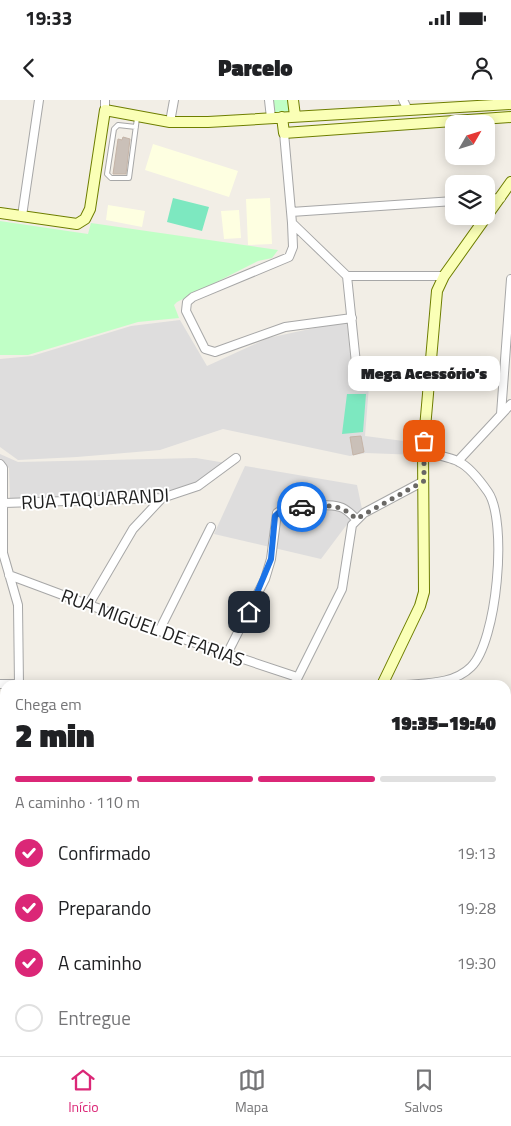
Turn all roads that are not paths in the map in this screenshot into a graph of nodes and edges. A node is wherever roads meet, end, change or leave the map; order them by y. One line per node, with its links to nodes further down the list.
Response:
1 (39, 100): 22 (street)
2 (174, 100): 13 (street)
3 (270, 100): 12 (street)
4 (293, 100): 10 (street)
5 (403, 100): 8 (street)
6 (504, 103): 8 (street); 11 (street)
7 (105, 105): 9 (street); 22 (street)
8 (408, 110): 10 (street)
9 (137, 116): 13 (street); 14 (lane)
10 (295, 116): 12 (street)
11 (507, 117): 15 (street)
12 (277, 118): 13 (street); 15 (street)
13 (170, 122)
14 (136, 127): 14 (lane)
15 (284, 133): 20 (street)
16 (511, 182): 18 (street)
17 (495, 198): 18 (street)
18 (501, 198): 25 (street)
19 (445, 202): 20 (street)
20 (291, 212): 23 (street)
21 (0, 213): 22 (street)
22 (22, 216)
23 (292, 223): 24 (street); 27 (street)
24 (347, 276): 25 (street); 27 (street)
25 (444, 276): 28 (street)
26 (511, 279): 32 (street)
27 (352, 318): 29 (street)
28 (429, 370): 30 (street); 33 (street)
29 (358, 373)
30 (378, 373)
31 (511, 404): 32 (street)
32 (501, 414): 35 (street)
33 (423, 451): 35 (street); 37 (street)
34 (236, 458): 38 (street, RUA TAQUARANDI)
35 (458, 461): 50 (street)
36 (1, 466): 39 (street)
37 (424, 481): 40 (street); 49 (street)
38 (162, 498): 39 (street, RUA TAQUARANDI); 43 (street)
39 (4, 503): 42 (street)
40 (354, 522): 45 (street); 46 (street)
41 (212, 527): 44 (street)
42 (8, 575): 43 (street, RUA MIGUEL DE FARIAS); 47 (street)
43 (89, 604): 44 (street, RUA MIGUEL DE FARIAS)
44 (159, 631): 45 (street, RUA MIGUEL DE FARIAS)
45 (228, 654): 46 (street, RUA MIGUEL DE FARIAS)
46 (298, 677): 48 (street)
47 (19, 680)
48 (296, 680)
49 (384, 680)
50 (444, 680)

